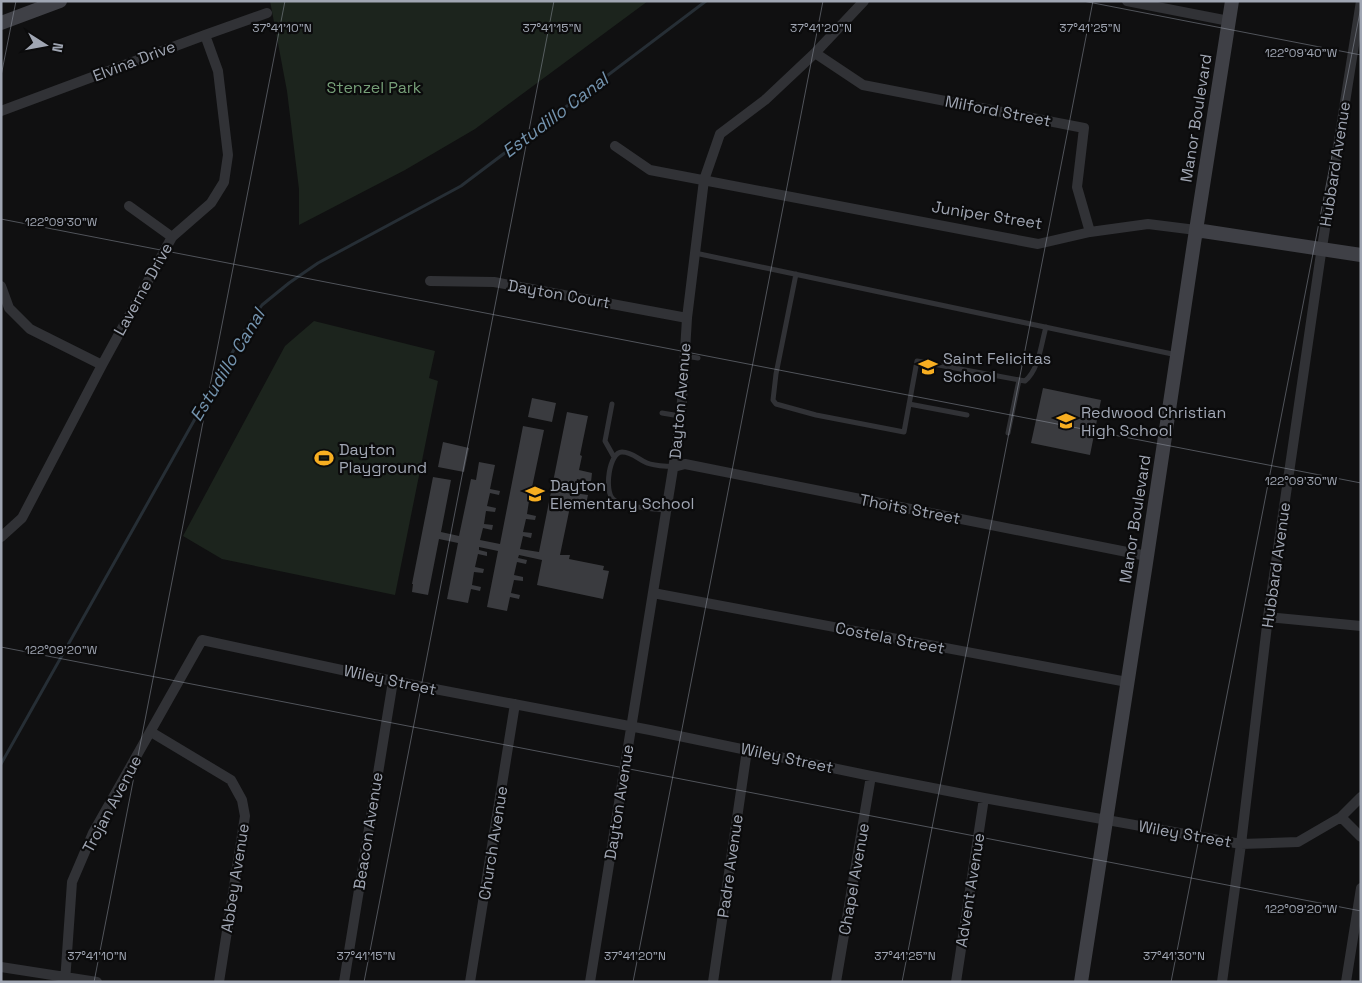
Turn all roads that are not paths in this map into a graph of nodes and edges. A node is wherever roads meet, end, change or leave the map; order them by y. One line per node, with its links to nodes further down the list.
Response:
1 (60, 1): 8 (street)
2 (864, 1): 10 (street, Dayton Avenue)
3 (1127, 1): 7 (street)
4 (1232, 1): 7 (street, Manor Boulevard)
5 (1360, 1): 18 (street, Hubbard Avenue)
6 (267, 13): 9 (street, Elvina Drive)
7 (1229, 21): 15 (street, Manor Boulevard)
8 (1, 23)
9 (204, 35): 11 (street, Elvina Drive); 17 (street, Laverne Drive)
10 (816, 53): 13 (street, Dayton Avenue); 16 (street, Milford Street)
11 (1, 111)
12 (615, 146): 13 (street, Juniper Street)
13 (704, 180): 16 (street, Juniper Street); 19 (street, Dayton Avenue)
14 (129, 206): 17 (street)
15 (1196, 230): 16 (street, Juniper Street); 18 (street, Juniper Street); 26 (street, Manor Boulevard)
16 (1090, 232)
17 (172, 238): 29 (street, Laverne Drive)
18 (1322, 250): 20 (street, Juniper Street); 43 (street, Hubbard Avenue)
19 (695, 253): 21 (lane); 24 (street, Dayton Avenue)
20 (1361, 255)
21 (796, 274): 25 (lane); 32 (lane)
22 (430, 281): 24 (street, Dayton Court)
23 (1, 286): 29 (street)
24 (687, 318): 27 (street, Dayton Avenue)
25 (1046, 327): 26 (lane); 30 (lane)
26 (1177, 355): 41 (street, Manor Boulevard)
27 (685, 356): 28 (lane); 35 (street, Dayton Avenue)
28 (698, 358)
29 (102, 364): 40 (street, Laverne Drive)
30 (1019, 380): 32 (lane); 36 (lane)
31 (612, 404): 37 (lane)
32 (909, 404): 34 (lane)
33 (662, 413): 35 (lane)
34 (967, 415)
35 (680, 416): 38 (street, Dayton Avenue)
36 (1008, 433)
37 (614, 457): 38 (lane); 39 (lane)
38 (674, 467): 39 (street, Dayton Avenue); 41 (street, Thoits Street)
39 (666, 510): 42 (street, Dayton Avenue)
40 (1, 537)
41 (1147, 556): 47 (street, Manor Boulevard)
42 (653, 593): 47 (street, Costela Street); 49 (street, Dayton Avenue)
43 (1268, 618): 44 (street); 58 (street, Hubbard Avenue)
44 (1361, 626)
45 (202, 640): 46 (street, Wiley Street); 50 (street, Trojan Avenue)
46 (393, 681): 48 (street, Wiley Street); 64 (street, Beacon Avenue)
47 (1127, 682): 56 (street, Manor Boulevard)
48 (515, 704): 49 (street, Wiley Street); 65 (street, Church Avenue)
49 (631, 727): 51 (street, Wiley Street); 66 (street, Dayton Avenue)
50 (151, 732): 61 (street, Trojan Avenue); 63 (street, Abbey Avenue)
51 (747, 750): 52 (street, Wiley Street); 67 (street, Padre Avenue)
52 (871, 776): 54 (street, Wiley Street); 68 (street, Chapel Avenue)
53 (1361, 797): 55 (street, Wiley Street)
54 (984, 798): 56 (street, Wiley Street); 69 (street, Advent Avenue)
55 (1341, 817): 57 (street); 58 (street, Wiley Street)
56 (1106, 820): 58 (street, Wiley Street); 70 (street, Manor Boulevard)
57 (1361, 838)
58 (1241, 844): 71 (street, Hubbard Avenue)
59 (1361, 888): 72 (street)
60 (1, 967): 61 (street)
61 (65, 979): 62 (street)
62 (97, 982)
63 (219, 982)
64 (344, 982)
65 (470, 982)
66 (590, 982)
67 (713, 982)
68 (836, 982)
69 (956, 982)
70 (1081, 982)
71 (1222, 982)
72 (1346, 982)

